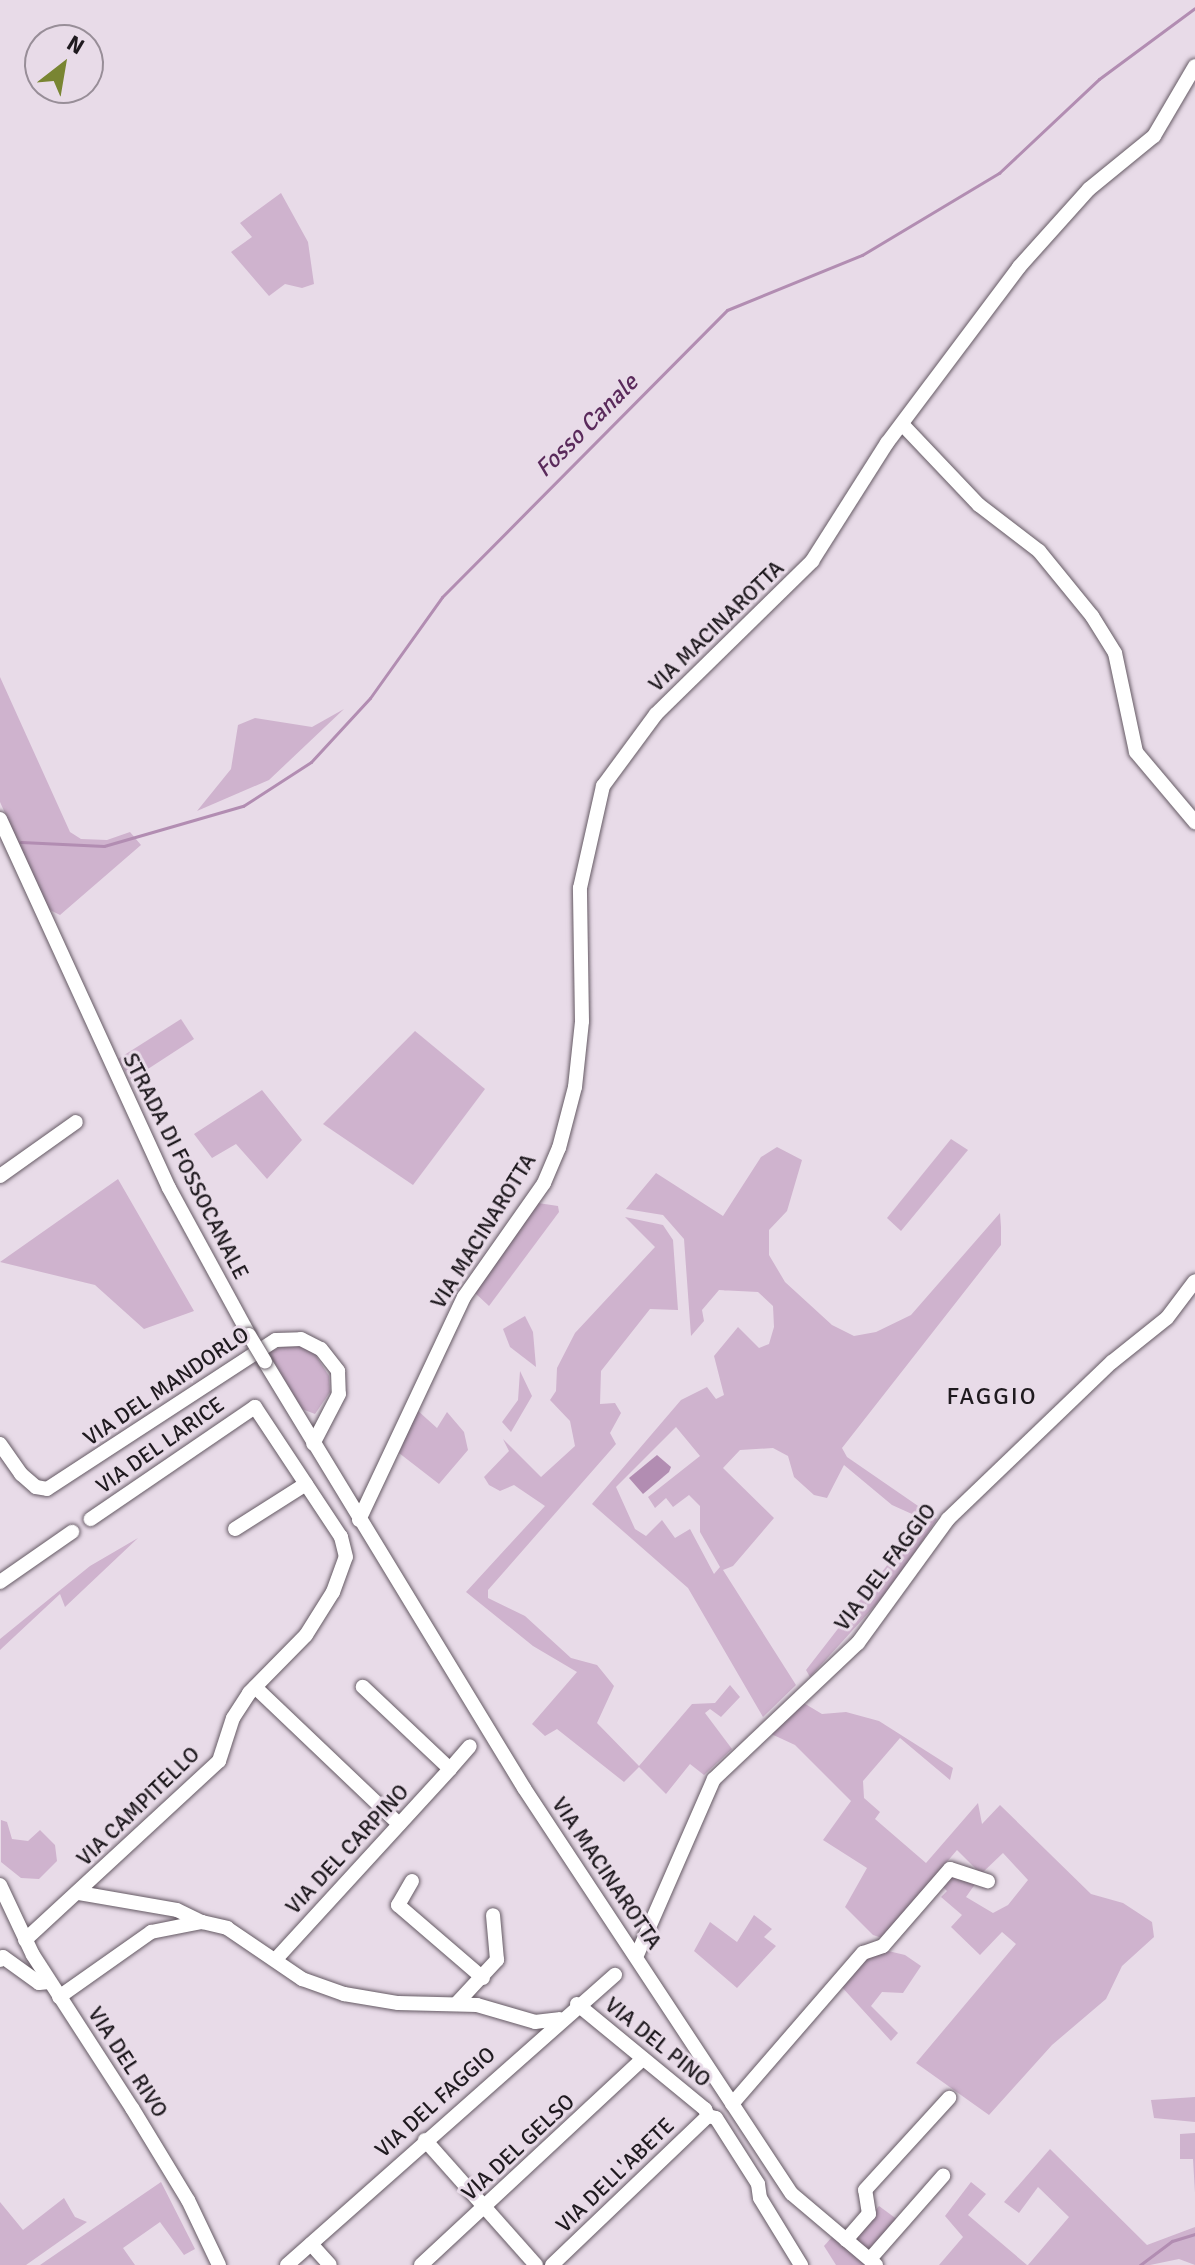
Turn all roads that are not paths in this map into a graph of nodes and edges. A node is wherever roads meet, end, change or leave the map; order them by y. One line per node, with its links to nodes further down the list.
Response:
1 (1195, 66): 2 (street, VIA MACINAROTTA)
2 (902, 424): 4 (street); 13 (street, VIA MACINAROTTA)
3 (0, 819): 10 (street, STRADA DI FOSSOCANALE, bridge)
4 (1195, 822)
5 (76, 1122): 6 (street)
6 (0, 1176)
7 (1195, 1281): 29 (street, VIA DEL FAGGIO)
8 (255, 1407): 11 (street, VIA CAMPITELLO); 12 (street, VIA DEL LARICE)
9 (0, 1444): 10 (street, VIA DEL MANDORLO)
10 (313, 1444): 13 (street, STRADA DI FOSSOCANALE)
11 (306, 1484): 14 (street); 17 (street, VIA CAMPITELLO)
12 (91, 1519)
13 (359, 1520): 29 (street, VIA MACINAROTTA)
14 (235, 1529)
15 (72, 1532): 16 (street)
16 (0, 1582)
17 (255, 1687): 21 (street); 25 (street, VIA CAMPITELLO)
18 (363, 1687): 20 (street)
19 (470, 1746): 20 (street, VIA DEL CARPINO)
20 (450, 1769): 21 (street, VIA DEL CARPINO)
21 (399, 1824): 31 (street, VIA DEL CARPINO)
22 (412, 1881): 33 (street)
23 (988, 1881): 41 (street)
24 (0, 1885): 28 (street, VIA DEL RIVO)
25 (79, 1893): 27 (street); 28 (street, VIA CAMPITELLO)
26 (493, 1915): 33 (street)
27 (202, 1922): 31 (street); 35 (street)
28 (25, 1940): 34 (street, VIA DEL RIVO)
29 (637, 1955): 41 (street, VIA MACINAROTTA)
30 (1, 1957): 34 (street)
31 (276, 1959): 36 (street)
32 (615, 1975): 37 (street, VIA DEL FAGGIO)
33 (483, 1978): 36 (street)
34 (49, 1982): 35 (street, VIA DEL RIVO)
35 (59, 1997): 49 (street, VIA DEL RIVO)
36 (457, 2003): 38 (street)
37 (577, 2004): 38 (street, VIA DEL FAGGIO); 39 (street, VIA DEL PINO)
38 (559, 2019): 43 (street, VIA DEL FAGGIO)
39 (643, 2059): 42 (street, VIA DEL PINO); 45 (street, VIA DEL GELSO)
40 (949, 2098): 46 (street)
41 (732, 2104): 46 (street, VIA MACINAROTTA)
42 (708, 2116): 54 (street, VIA DELL'ABETE); 55 (street, VIA DEL PINO)
43 (425, 2140): 45 (street); 47 (street, VIA DEL FAGGIO)
44 (943, 2176): 48 (street)
45 (486, 2209): 52 (street, VIA DEL GELSO); 53 (street)
46 (846, 2240): 48 (street, VIA MACINAROTTA)
47 (311, 2244): 50 (street, VIA DEL FAGGIO); 51 (street)
48 (873, 2262)
49 (219, 2265)
50 (287, 2265)
51 (330, 2265)
52 (421, 2265)
53 (536, 2265)
54 (552, 2265)
55 (801, 2265)

